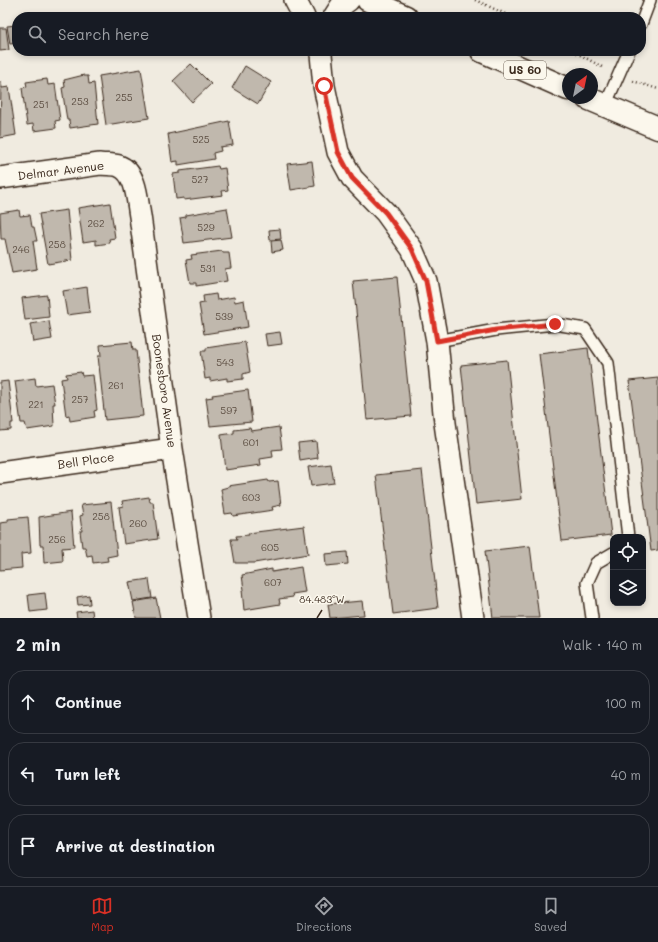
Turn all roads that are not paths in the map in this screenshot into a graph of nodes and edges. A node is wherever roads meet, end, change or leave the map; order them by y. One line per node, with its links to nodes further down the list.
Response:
1 (295, 0): 5 (street)
2 (349, 0): 6 (street)
3 (368, 0): 7 (main road)
4 (650, 0): 8 (lane)
5 (301, 12)
6 (337, 12)
7 (395, 12)
8 (646, 12)
9 (321, 56): 18 (street)
10 (493, 56): 12 (main road, US 60)
11 (626, 56): 13 (lane)
12 (562, 86)
13 (598, 99)
14 (598, 103): 15 (main road)
15 (658, 128)
16 (122, 168): 17 (street, Delmar Avenue); 19 (street, Boonesboro Avenue)
17 (0, 178)
18 (437, 341): 21 (lane); 24 (street)
19 (172, 449): 20 (street, Bell Place); 23 (street, Boonesboro Avenue)
20 (0, 473)
21 (628, 534)
22 (610, 555): 25 (lane)
23 (199, 618)
24 (473, 618)
25 (592, 618)

